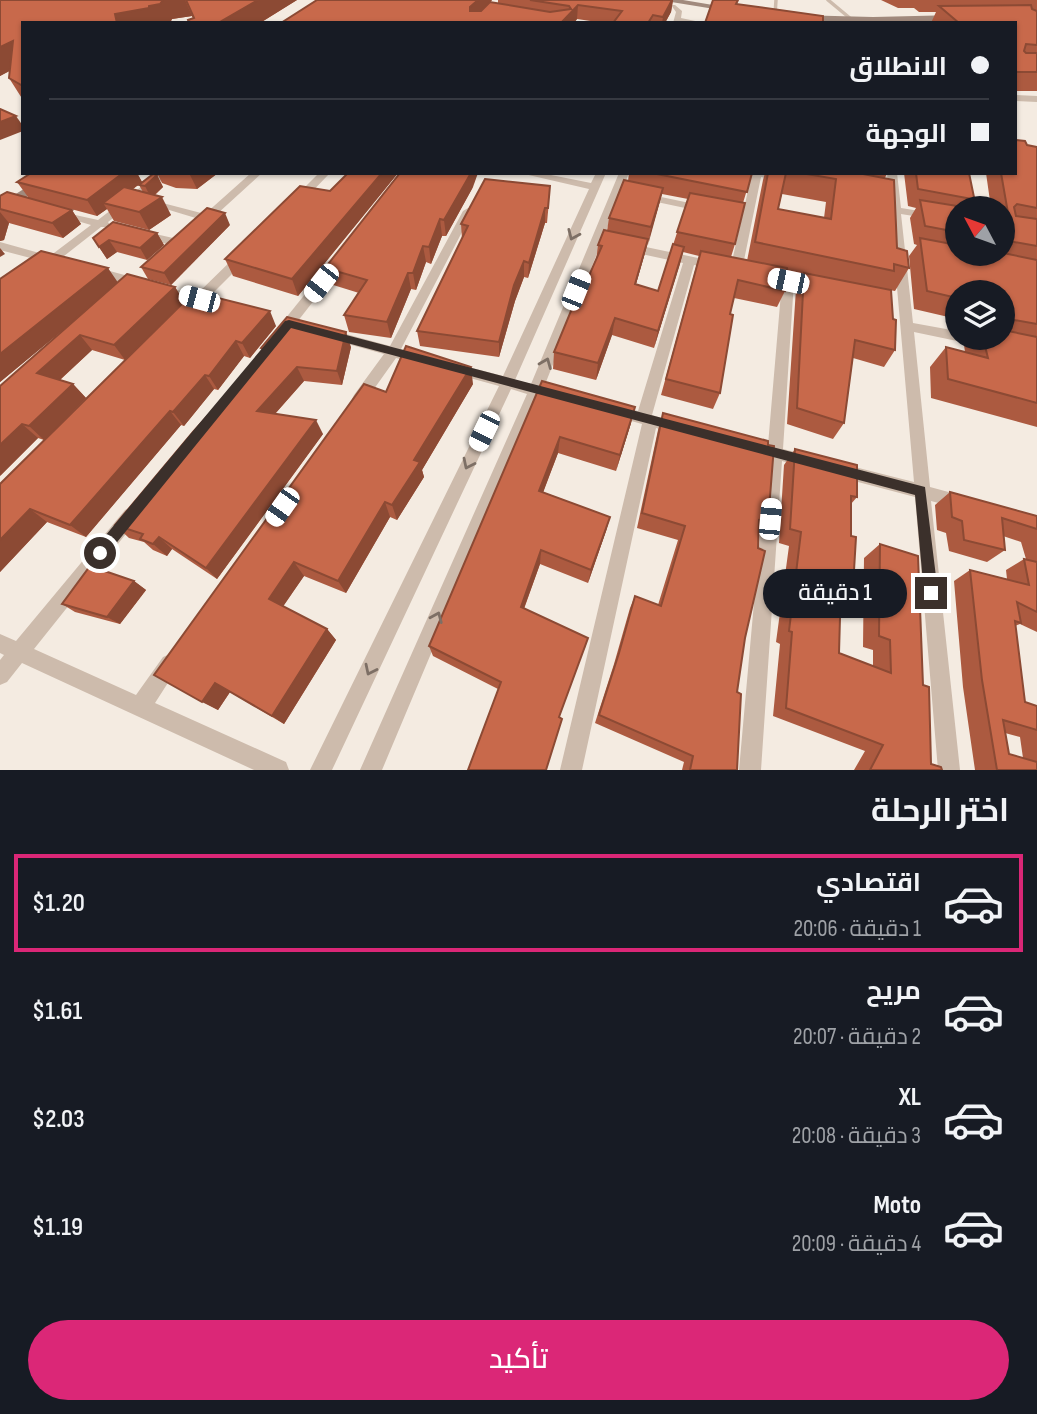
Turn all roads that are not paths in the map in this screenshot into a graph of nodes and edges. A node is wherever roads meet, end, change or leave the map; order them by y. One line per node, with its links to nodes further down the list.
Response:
1 (663, 0): 6 (main road)
2 (776, 0): 7 (lane)
3 (828, 0): 9 (lane)
4 (650, 3): 5 (main road)
5 (673, 6): 6 (main road); 10 (street)
6 (702, 10): 11 (street)
7 (776, 16): 9 (main road); 12 (main road)
8 (973, 18): 9 (main road)
9 (851, 19)
10 (677, 21)
11 (696, 21)
12 (795, 21)
13 (1017, 98): 14 (street)
14 (1037, 99)
15 (38, 175): 29 (main road)
16 (55, 175): 33 (main road)
17 (159, 175): 30 (street)
18 (255, 175): 41 (street)
19 (323, 175): 35 (street)
20 (546, 175): 25 (street)
21 (623, 175): 27 (street)
22 (757, 175): 39 (street)
23 (767, 175): 26 (street)
24 (892, 175): 31 (street)
25 (598, 180): 32 (street)
26 (791, 180)
27 (616, 191): 36 (street); 37 (street)
28 (476, 197): 60 (street)
29 (0, 199)
30 (133, 199): 41 (street); 42 (street)
31 (890, 202): 40 (street); 56 (street)
32 (586, 206): 36 (street); 61 (street, one-way to 61)
33 (0, 210)
34 (52, 211): 42 (street)
35 (286, 212)
36 (608, 212): 45 (street)
37 (722, 212)
38 (734, 215): 39 (street)
39 (747, 217): 49 (street)
40 (945, 217)
41 (207, 218): 44 (street)
42 (100, 224): 43 (street); 50 (street)
43 (113, 227)
44 (126, 230)
45 (596, 240): 49 (street); 62 (street, one-way to 45)
46 (0, 246): 50 (street)
47 (247, 251): 53 (street)
48 (345, 252): 59 (street)
49 (690, 260): 66 (street)
50 (64, 263): 51 (street); 53 (street)
51 (32, 275)
52 (788, 281): 69 (street)
53 (199, 299): 54 (street); 55 (street)
54 (225, 306)
55 (180, 318)
56 (905, 326): 58 (street); 70 (street)
57 (322, 333): 60 (street)
58 (945, 334)
59 (272, 344)
60 (393, 352): 61 (street); 64 (street)
61 (507, 383): 62 (street); 78 (street, one-way to 78)
62 (535, 391): 63 (street); 79 (street, one-way to 62)
63 (575, 401)
64 (353, 407)
65 (602, 408): 66 (street)
66 (646, 420): 67 (street); 80 (street)
67 (687, 430)
68 (737, 443): 69 (street)
69 (775, 453): 70 (street); 81 (street)
70 (921, 491): 71 (street); 82 (street)
71 (972, 505)
72 (138, 507): 73 (street)
73 (9, 648): 75 (street); 76 (street)
74 (179, 651): 76 (street)
75 (0, 675)
76 (140, 707): 77 (street)
77 (278, 770)
78 (321, 770)
79 (372, 770)
80 (572, 770)
81 (750, 770)
82 (949, 770)

